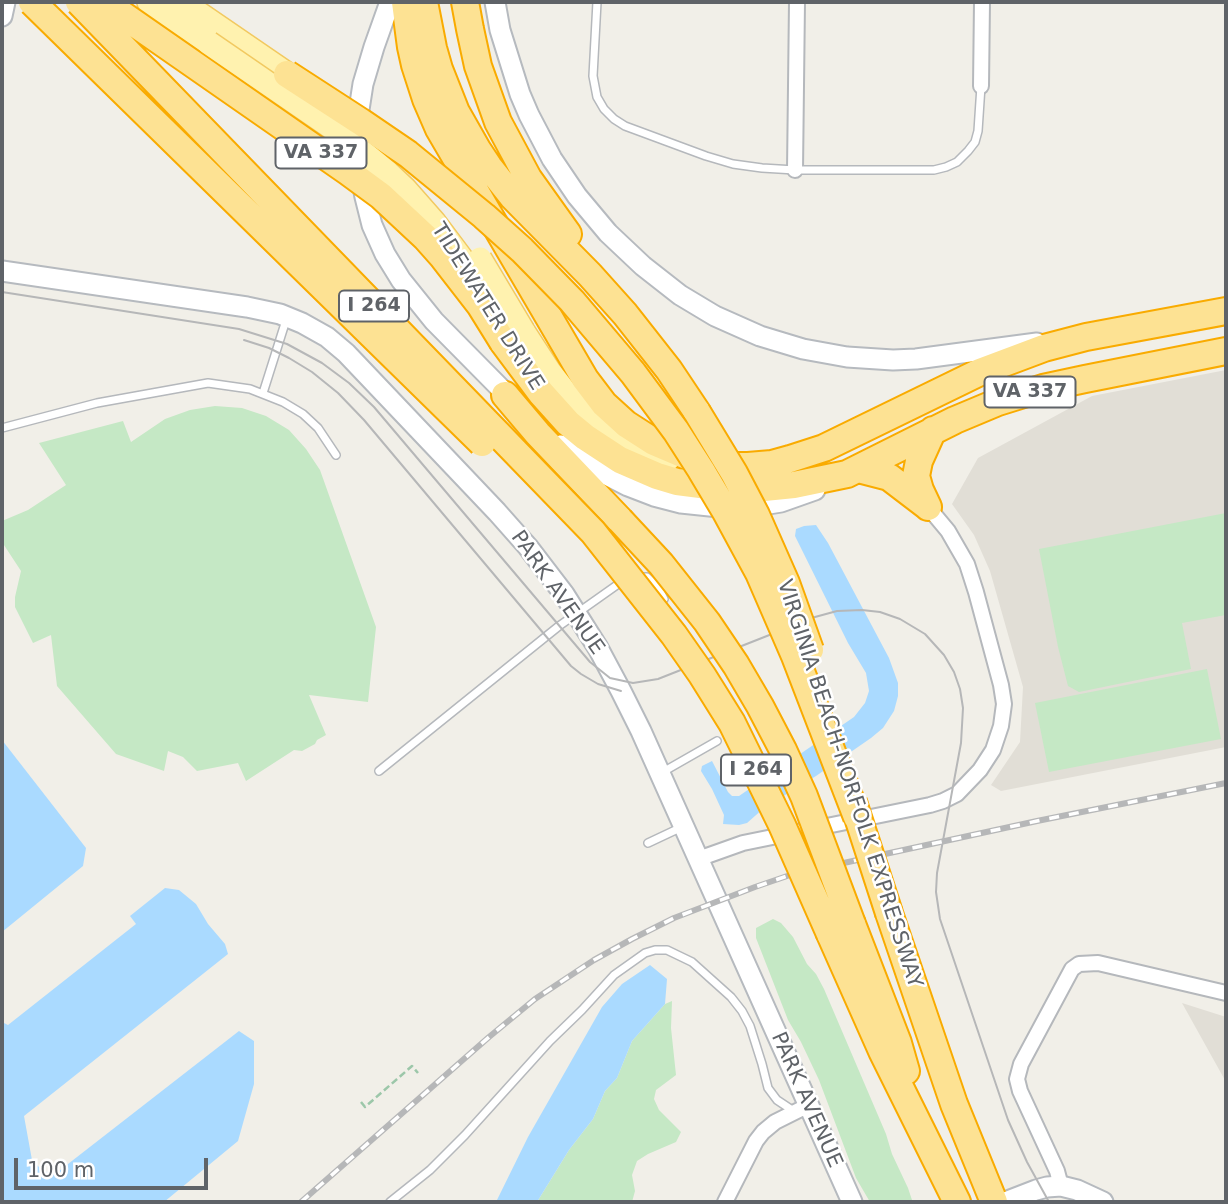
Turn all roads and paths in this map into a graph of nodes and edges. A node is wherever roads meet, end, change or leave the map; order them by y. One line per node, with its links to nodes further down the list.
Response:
1 (5, 2): 16 (main road)
2 (32, 2): 37 (highway, bridge)
3 (79, 2): 37 (highway, I 264, bridge)
4 (104, 2): 26 (highway, VA 337, bridge)
5 (149, 2): 18 (main road, TIDEWATER DRIVE)
6 (182, 2): 18 (main road, TIDEWATER DRIVE)
7 (382, 2): 17 (main road)
8 (390, 2): 17 (main road)
9 (405, 2): 34 (highway, VA 337)
10 (424, 2): 24 (highway, VIRGINIA BEACH-NORFOLK EXPRESSWAY)
11 (466, 2): 24 (highway)
12 (495, 2): 27 (main road)
13 (597, 2): 21 (lane)
14 (797, 2): 21 (street)
15 (982, 2): 20 (street)
16 (2, 16)
17 (379, 32): 30 (main road)
18 (214, 36): 19 (main road, TIDEWATER DRIVE); 26 (main road, TIDEWATER DRIVE, bridge)
19 (287, 74): 26 (main road, TIDEWATER DRIVE, bridge); 42 (highway, bridge)
20 (981, 86): 21 (lane)
21 (795, 170)
22 (2, 271): 25 (main road, PARK AVENUE)
23 (1226, 311): 27 (highway, TIDEWATER DRIVE / VA 337)
24 (625, 314): 42 (highway, VIRGINIA BEACH-NORFOLK EXPRESSWAY, bridge)
25 (287, 317): 29 (lane); 38 (main road, PARK AVENUE)
26 (512, 337): 34 (main road, TIDEWATER DRIVE); 35 (highway, TIDEWATER DRIVE / VA 337)
27 (1086, 337): 34 (highway, TIDEWATER DRIVE / VA 337)
28 (1226, 351): 32 (highway, TIDEWATER DRIVE / VA 337)
29 (263, 393): 31 (lane); 33 (lane)
30 (505, 395): 35 (main road); 46 (highway, bridge)
31 (2, 428)
32 (933, 430): 35 (highway, TIDEWATER DRIVE / VA 337); 36 (highway)
33 (336, 455)
34 (716, 466)
35 (853, 472): 36 (highway)
36 (928, 508): 45 (street)
37 (662, 609): 38 (lane); 46 (highway, I 264, bridge)
38 (576, 614): 40 (lane); 41 (main road, PARK AVENUE)
39 (717, 741): 41 (lane)
40 (379, 771)
41 (660, 773): 43 (main road, PARK AVENUE)
42 (857, 817): 56 (highway, VIRGINIA BEACH-NORFOLK EXPRESSWAY, bridge)
43 (684, 826): 44 (lane); 45 (main road, PARK AVENUE)
44 (648, 843)
45 (698, 859): 50 (main road, PARK AVENUE)
46 (841, 929): 52 (highway, I 264)
47 (1226, 993): 51 (street)
48 (418, 1073): 49 (path)
49 (361, 1102)
50 (802, 1108): 53 (lane); 54 (street); 55 (main road, PARK AVENUE)
51 (1061, 1186): 57 (main road); 58 (main road)
52 (952, 1191)
53 (390, 1202)
54 (725, 1202)
55 (852, 1202)
56 (995, 1202)
57 (1005, 1202)
58 (1103, 1202)

